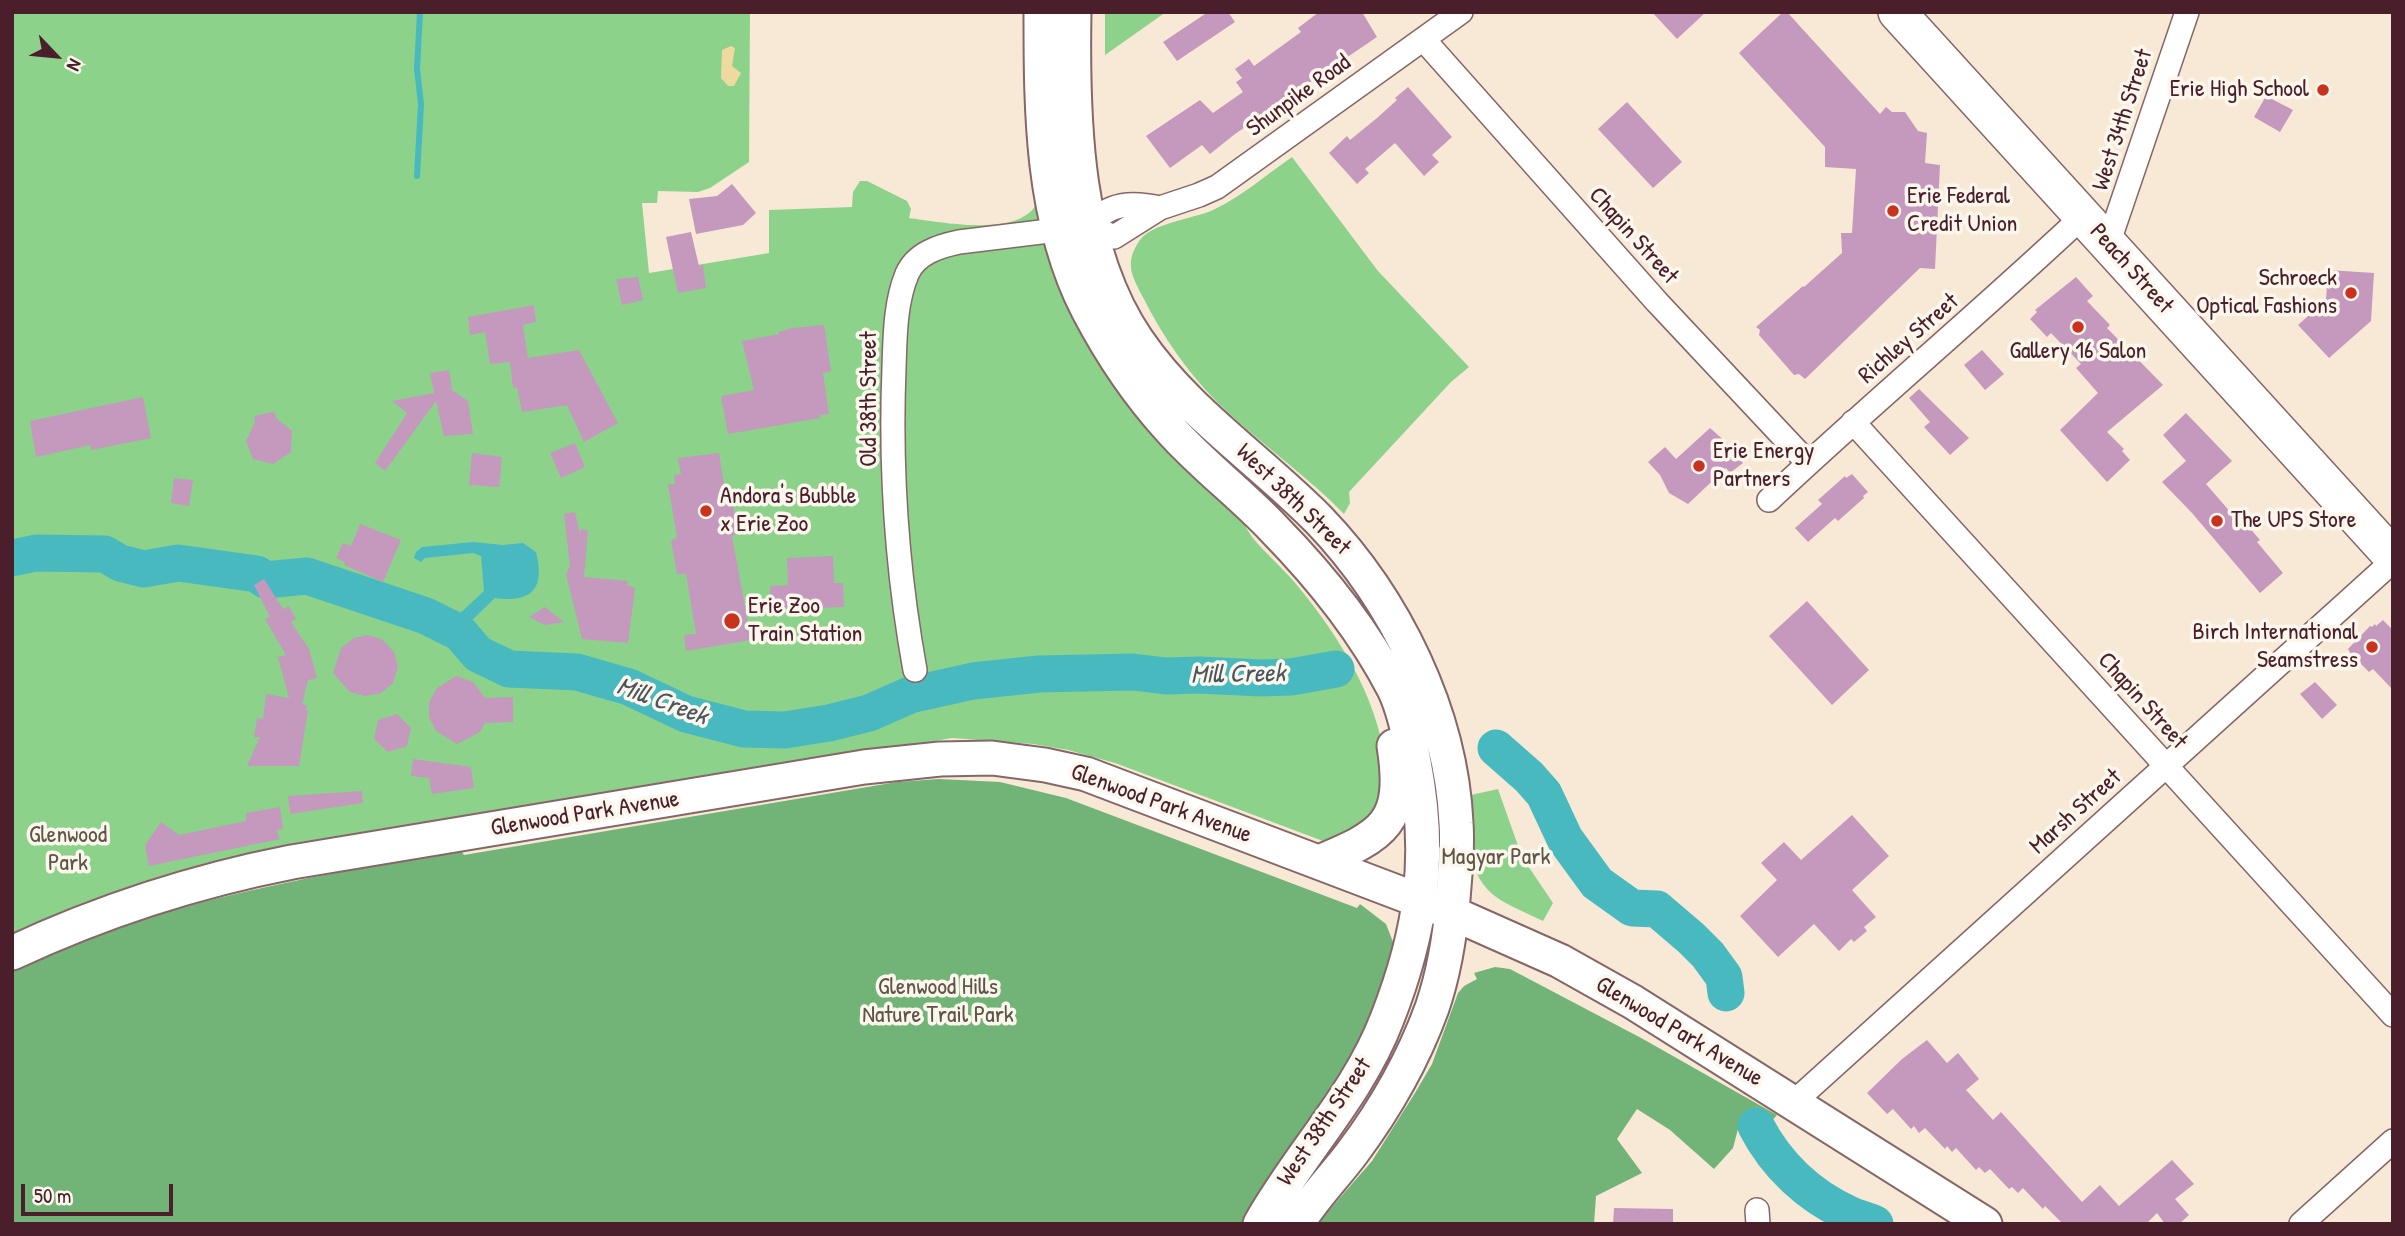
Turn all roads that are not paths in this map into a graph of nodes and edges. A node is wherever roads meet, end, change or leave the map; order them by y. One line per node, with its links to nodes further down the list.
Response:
1 (1041, 12): 9 (main road, West 38th Street)
2 (1074, 12): 8 (main road, West 38th Street)
3 (1461, 12): 6 (street, Shunpike Road)
4 (1897, 12): 7 (main road, Peach Street)
5 (2186, 12): 10 (street, West 34th Street)
6 (1424, 40): 8 (street, Shunpike Road); 13 (street, Chapin Street)
7 (2083, 216): 10 (main road, Peach Street); 12 (street, Richley Street)
8 (1090, 226): 9 (street); 11 (main road, West 38th Street)
9 (1058, 228): 11 (main road, West 38th Street); 16 (street, Old 38th Street)
10 (2108, 244): 15 (main road, Peach Street)
11 (1091, 281): 18 (main road, West 38th Street); 18 (main road, West 38th Street)
12 (1853, 422): 13 (street, Richley Street); 17 (street, Chapin Street)
13 (1808, 463): 14 (street, Richley Street)
14 (1769, 500)
15 (2393, 559): 17 (street, Marsh Street)
16 (915, 670)
17 (2166, 766): 23 (street, Chapin Street); 24 (street, Marsh Street)
18 (1423, 800): 19 (main road); 20 (main road, West 38th Street); 21 (main road, West 38th Street)
19 (1319, 862): 20 (main road, Glenwood Park Avenue); 22 (main road, Glenwood Park Avenue)
20 (1421, 901): 21 (main road, Glenwood Park Avenue); 26 (main road, West 38th Street)
21 (1452, 913): 24 (main road, Glenwood Park Avenue); 27 (main road, West 38th Street)
22 (12, 953)
23 (2393, 1014)
24 (1794, 1102): 28 (main road, Glenwood Park Avenue)
25 (2393, 1141): 29 (street)
26 (1260, 1224)
27 (1297, 1224)
28 (1985, 1224)
29 (2301, 1224)

